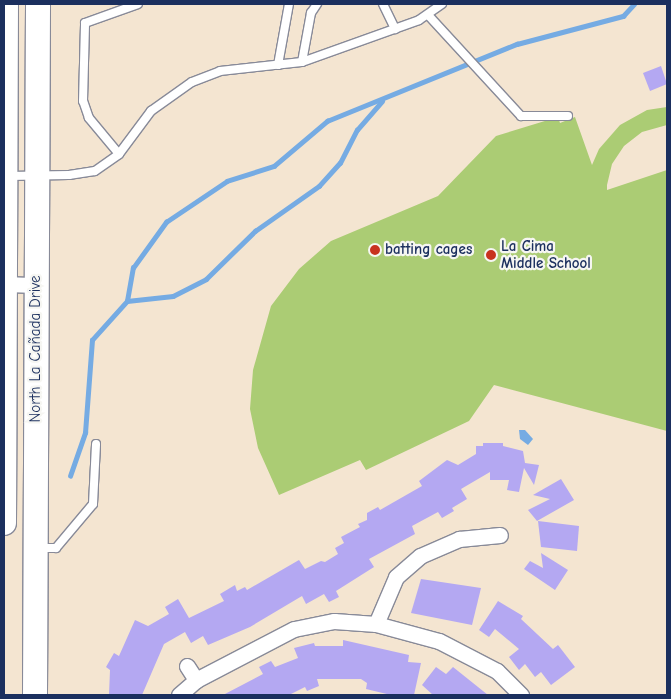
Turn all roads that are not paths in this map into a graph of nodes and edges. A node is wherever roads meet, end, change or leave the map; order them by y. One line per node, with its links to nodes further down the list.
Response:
1 (6, 4): 14 (main road, North La Cañada Drive)
2 (38, 4): 15 (main road, North La Cañada Drive)
3 (138, 4): 13 (lane)
4 (289, 4): 11 (lane)
5 (317, 4): 10 (lane)
6 (383, 4): 9 (lane)
7 (442, 4): 8 (lane)
8 (429, 16): 9 (lane); 12 (lane)
9 (396, 29): 10 (lane)
10 (302, 62): 11 (lane)
11 (278, 65): 13 (lane)
12 (568, 116)
13 (119, 154): 15 (lane)
14 (6, 176): 15 (lane); 16 (main road, North La Cañada Drive)
15 (37, 176): 17 (main road, North La Cañada Drive)
16 (4, 284): 17 (street); 19 (main road, North La Cañada Drive)
17 (36, 284): 22 (main road, North La Cañada Drive)
18 (96, 444): 22 (lane)
19 (4, 480): 20 (main road, North La Cañada Drive)
20 (4, 523)
21 (500, 535): 23 (street)
22 (35, 548): 26 (main road, North La Cañada Drive)
23 (376, 624): 25 (street); 28 (street)
24 (187, 666): 25 (street)
25 (196, 680): 27 (street)
26 (35, 695)
27 (179, 695)
28 (521, 695)

